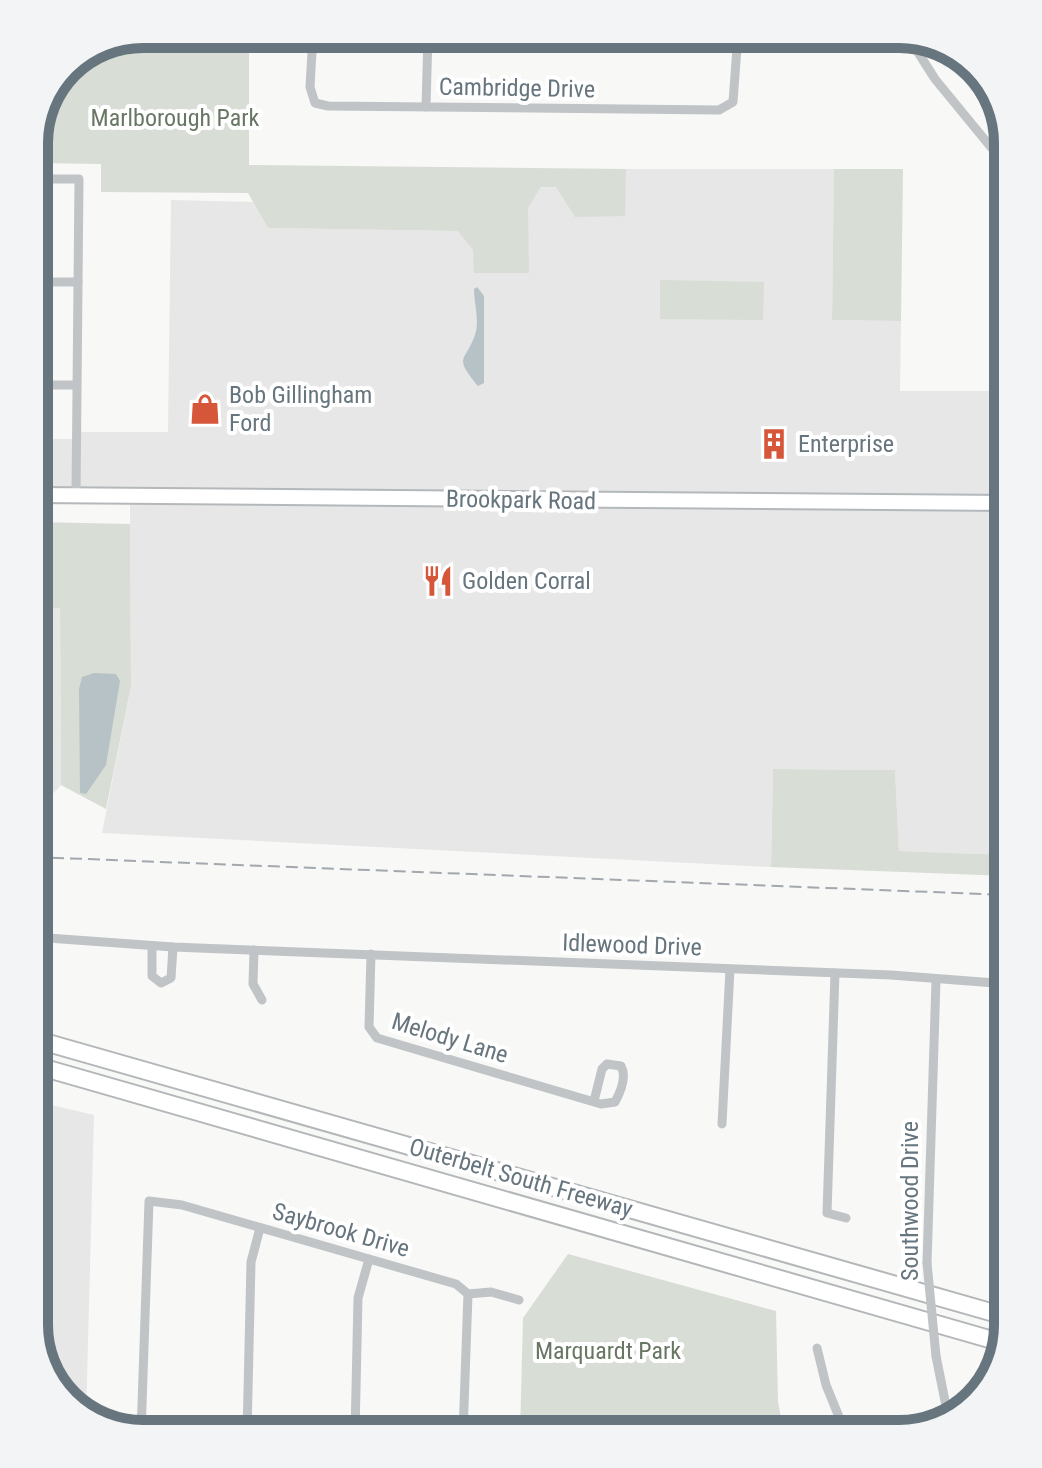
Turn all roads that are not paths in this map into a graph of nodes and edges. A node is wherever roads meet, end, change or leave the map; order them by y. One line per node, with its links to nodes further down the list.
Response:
1 (312, 48): 5 (street, Cambridge Drive)
2 (428, 48): 5 (street)
3 (737, 48): 5 (street, Cambridge Drive)
4 (916, 50): 6 (street)
5 (426, 107)
6 (994, 151)
7 (48, 179): 9 (street)
8 (48, 282): 9 (street)
9 (78, 282): 11 (street)
10 (48, 385): 11 (street)
11 (76, 385): 13 (street)
12 (48, 495): 13 (main road, Brookpark Road)
13 (76, 496): 14 (main road, Brookpark Road)
14 (994, 503)
15 (48, 938): 16 (street, Idlewood Drive)
16 (152, 946): 17 (street, Idlewood Drive); 17 (street)
17 (173, 947): 18 (street, Idlewood Drive)
18 (254, 950): 19 (street, Idlewood Drive); 24 (street)
19 (371, 954): 20 (street, Idlewood Drive); 27 (street, Melody Lane)
20 (730, 969): 21 (street, Idlewood Drive); 28 (street)
21 (835, 973): 22 (street, Idlewood Drive); 29 (street)
22 (936, 981): 23 (street, Idlewood Drive); 37 (street, Southwood Drive, bridge)
23 (994, 983)
24 (262, 1000)
25 (48, 1043): 34 (highway, Outerbelt South Freeway)
26 (48, 1069): 35 (highway, Outerbelt South Freeway)
27 (594, 1101): 27 (street)
28 (722, 1124)
29 (846, 1218)
30 (260, 1228): 31 (street, Saybrook Drive); 38 (street, Saybrook Drive); 39 (street)
31 (369, 1259): 32 (street, Saybrook Drive); 40 (street)
32 (468, 1294): 33 (street, Saybrook Drive); 41 (street)
33 (519, 1300)
34 (994, 1313)
35 (993, 1340)
36 (817, 1348): 42 (street)
37 (946, 1407)
38 (141, 1420)
39 (247, 1420)
40 (355, 1420)
41 (464, 1420)
42 (840, 1420)

